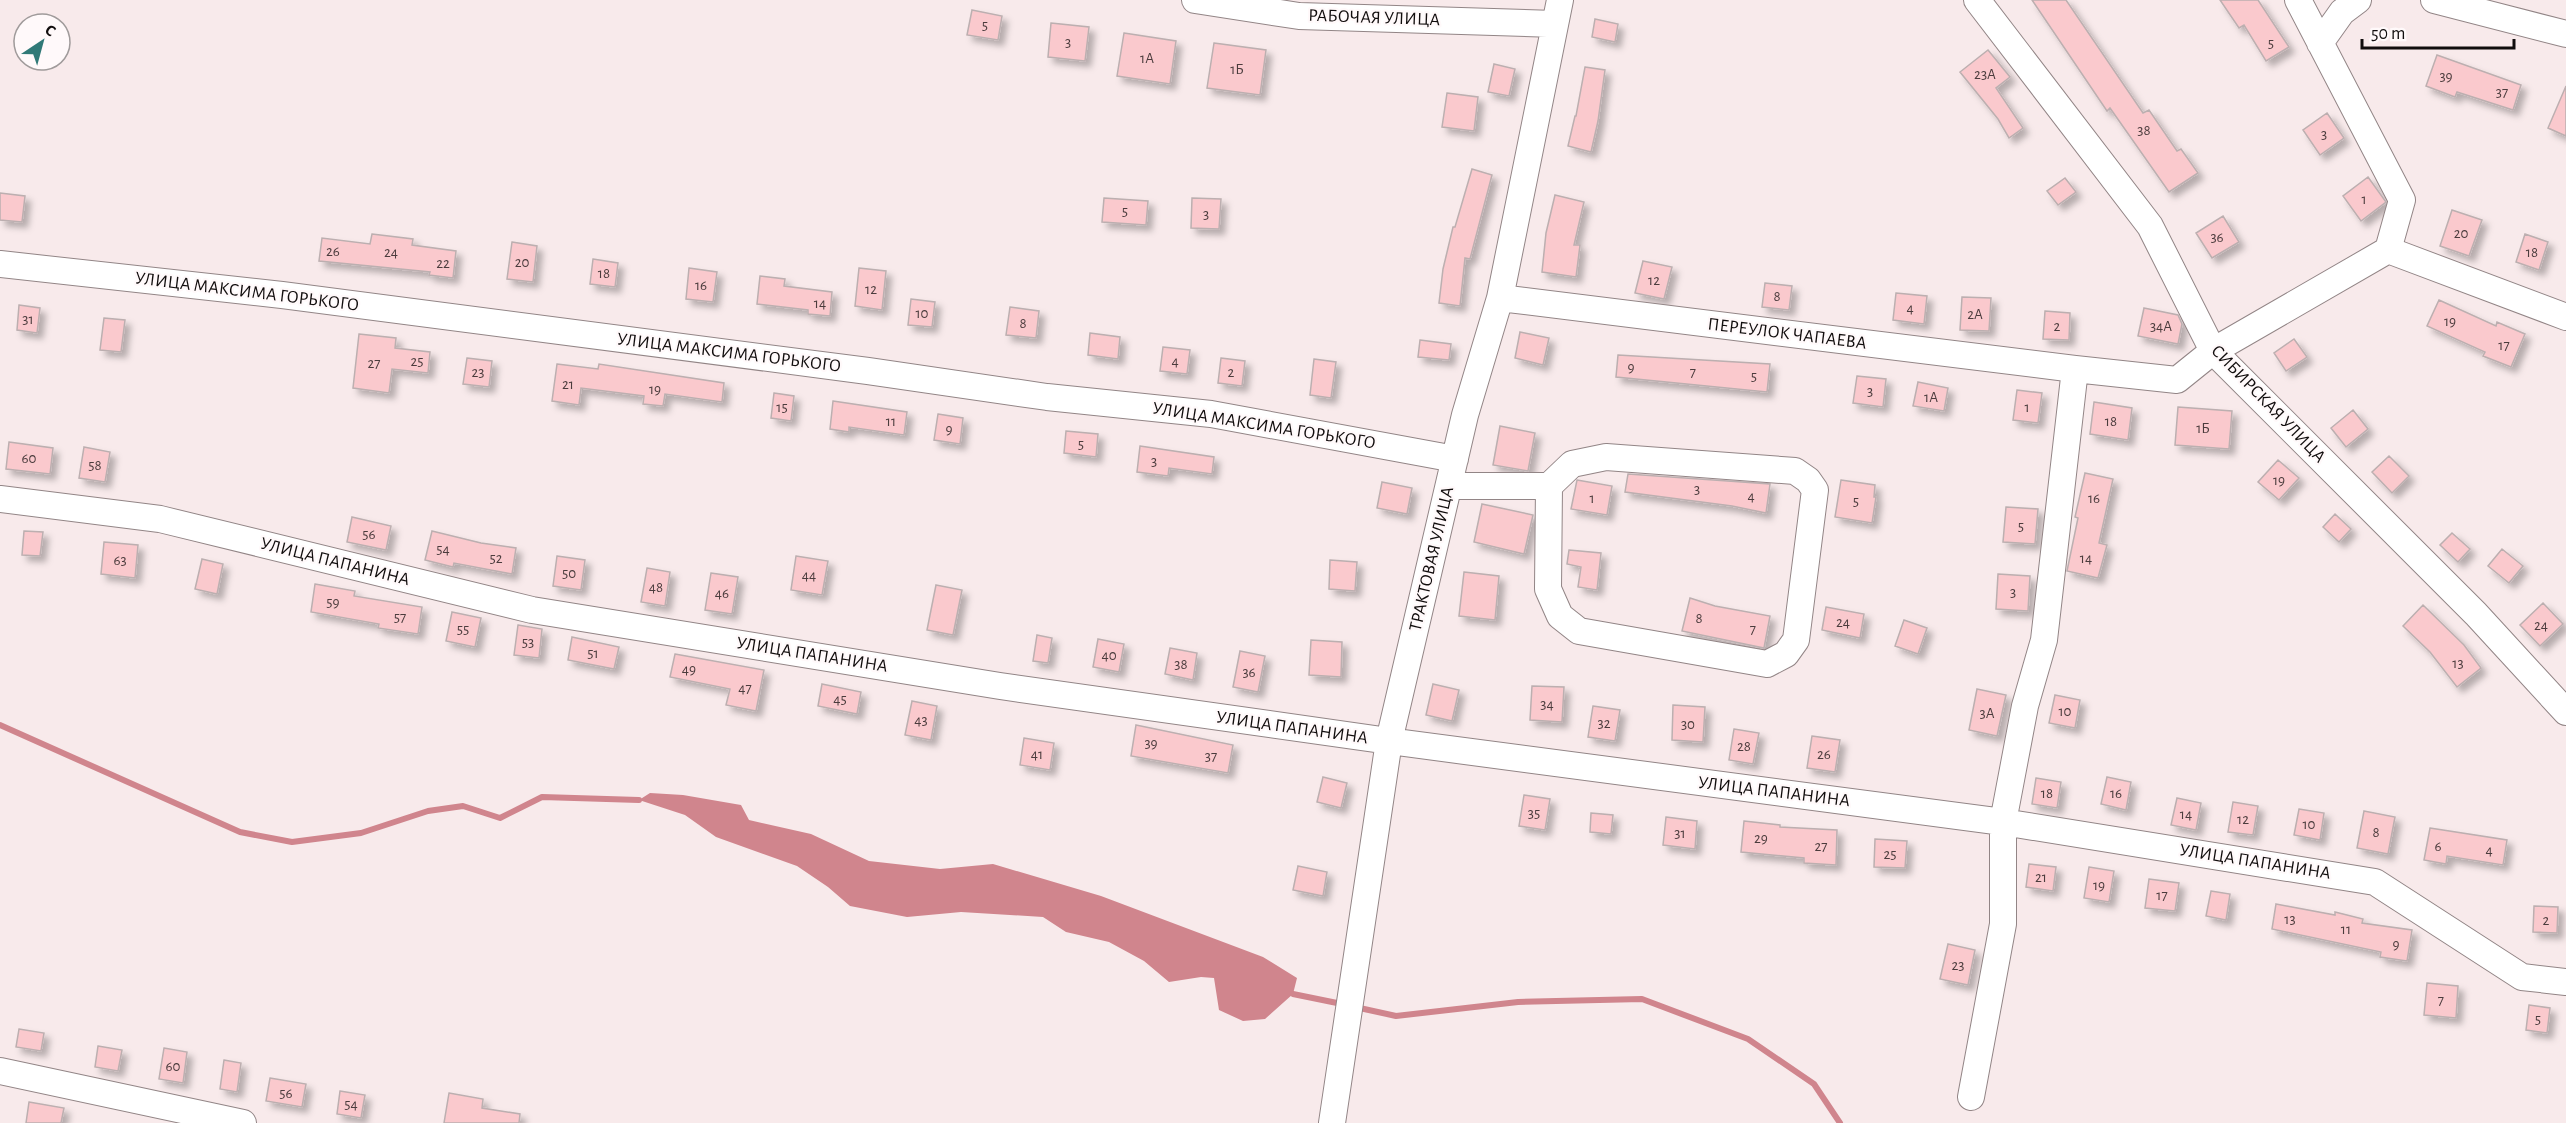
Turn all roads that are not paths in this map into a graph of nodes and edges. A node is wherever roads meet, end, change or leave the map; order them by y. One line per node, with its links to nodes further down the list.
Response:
1 (1195, 0): 6 (street, РАБОЧАЯ УЛИЦА)
2 (1977, 0): 13 (street, СИБИРСКАЯ УЛИЦА)
3 (2298, 0): 8 (street)
4 (2358, 0): 8 (street)
5 (2434, 0): 7 (street)
6 (1557, 12): 11 (street, ТРАКТОВАЯ УЛИЦА)
7 (2566, 34)
8 (2320, 43): 9 (street)
9 (2388, 250): 12 (street); 13 (street, ПЕРЕУЛОК ЧАПАЕВА)
10 (0, 264): 15 (street, УЛИЦА МАКСИМА ГОРЬКОГО)
11 (1500, 298): 14 (street, ПЕРЕУЛОК ЧАПАЕВА); 15 (street, ТРАКТОВАЯ УЛИЦА)
12 (2566, 318)
13 (2213, 351): 14 (street, ПЕРЕУЛОК ЧАПАЕВА); 19 (street, СИБИРСКАЯ УЛИЦА)
14 (2074, 369): 21 (street)
15 (1455, 459): 16 (street, ТРАКТОВАЯ УЛИЦА)
16 (1449, 486): 17 (street); 20 (street, ТРАКТОВАЯ УЛИЦА)
17 (1549, 486): 17 (street)
18 (0, 499): 20 (street, УЛИЦА ПАПАНИНА)
19 (2566, 712)
20 (1389, 741): 21 (street, УЛИЦА ПАПАНИНА); 26 (street, ТРАКТОВАЯ УЛИЦА)
21 (2003, 822): 22 (street, УЛИЦА ПАПАНИНА); 24 (street)
22 (2566, 982)
23 (0, 1071): 25 (street)
24 (1971, 1097)
25 (243, 1123)
26 (1332, 1123)

